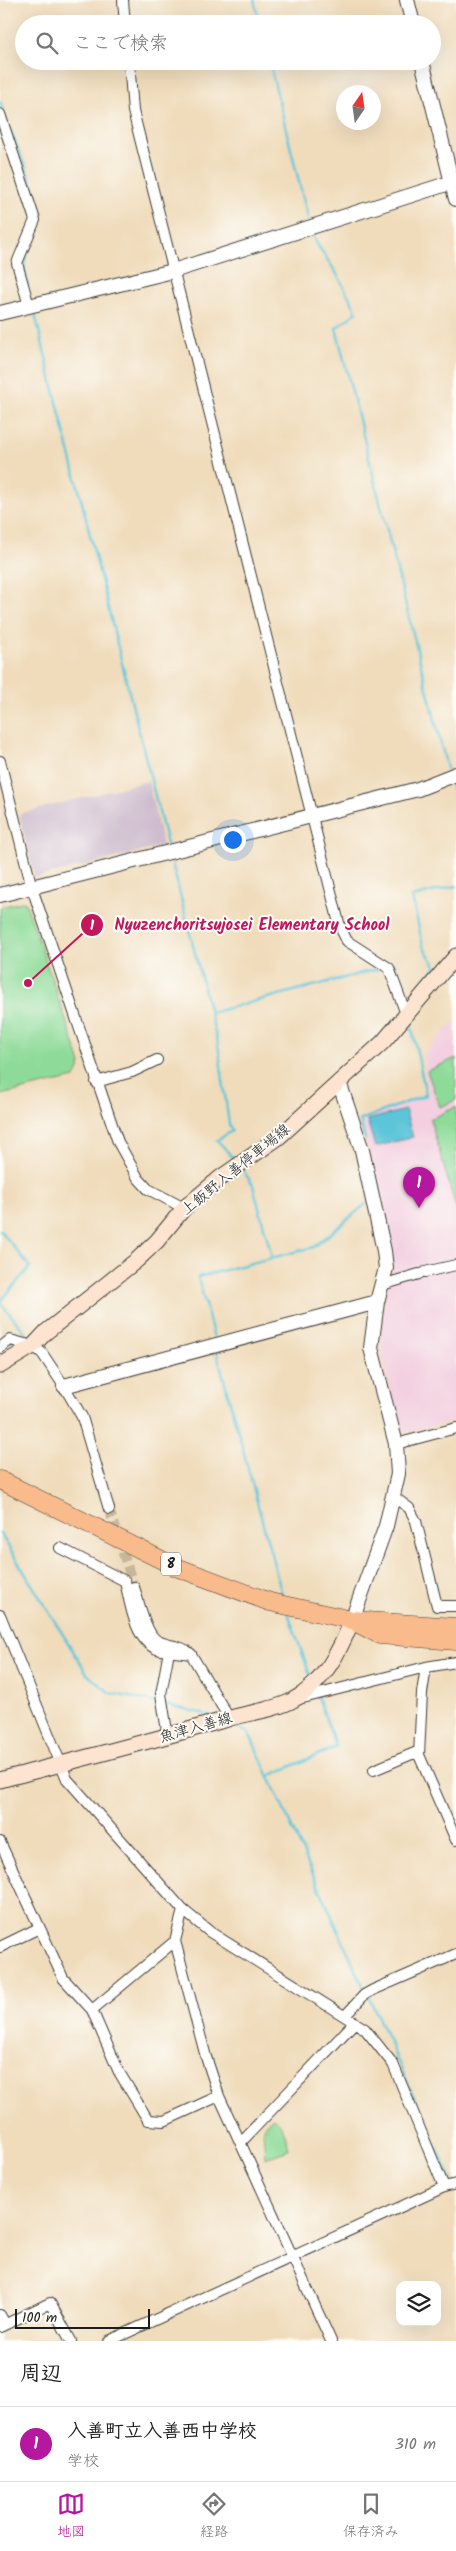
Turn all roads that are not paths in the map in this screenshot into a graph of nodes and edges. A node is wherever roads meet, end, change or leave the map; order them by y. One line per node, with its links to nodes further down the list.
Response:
1 (124, 0): 3 (street)
2 (406, 0): 4 (street)
3 (125, 15)
4 (410, 15)
5 (130, 70): 10 (street)
6 (424, 70): 8 (street)
7 (0, 114): 11 (street)
8 (454, 181): 9 (street); 10 (street)
9 (456, 199)
10 (173, 271): 11 (street); 15 (street)
11 (29, 306): 12 (street)
12 (0, 313)
13 (0, 761): 16 (street)
14 (456, 774): 15 (street)
15 (313, 816): 16 (street); 19 (street)
16 (32, 888): 17 (street); 21 (street)
17 (0, 895)
18 (456, 956): 19 (main road, 上飯野入善停車場線)
19 (406, 1014): 22 (main road, 上飯野入善停車場線)
20 (157, 1060): 21 (street)
21 (96, 1082): 23 (street)
22 (339, 1082): 23 (main road, 上飯野入善停車場線); 25 (street)
23 (184, 1208): 27 (main road, 上飯野入善停車場線)
24 (456, 1265): 25 (street)
25 (382, 1285): 26 (street)
26 (377, 1302): 30 (street); 32 (street)
27 (33, 1346): 28 (street); 29 (main road, 上飯野入善停車場線); 30 (street)
28 (0, 1348)
29 (0, 1366)
30 (64, 1386): 35 (street)
31 (456, 1428): 32 (street)
32 (396, 1444): 34 (street)
33 (0, 1480): 40 (highway, 8)
34 (394, 1497): 38 (street); 40 (street)
35 (109, 1509)
36 (60, 1548): 43 (street)
37 (134, 1587): 44 (street)
38 (456, 1606)
39 (0, 1615): 51 (street)
40 (352, 1620): 41 (highway, 8); 42 (highway, 8); 47 (main road, 魚津入善線)
41 (456, 1628)
42 (456, 1641)
43 (169, 1651): 44 (street); 49 (street)
44 (191, 1654): 48 (street)
45 (456, 1662): 46 (street)
46 (426, 1667): 47 (street); 50 (street)
47 (292, 1701): 48 (main road, 魚津入善線)
48 (229, 1718): 49 (main road, 魚津入善線)
49 (168, 1737): 51 (main road, 魚津入善線)
50 (419, 1751): 52 (street); 54 (street)
51 (59, 1764): 53 (main road, 魚津入善線); 56 (street)
52 (374, 1770)
53 (0, 1780)
54 (456, 1840)
55 (0, 1842): 57 (street)
56 (183, 1910): 58 (street); 62 (street)
57 (39, 1928): 59 (street); 61 (street)
58 (175, 1941): 61 (street); 64 (street)
59 (0, 1947)
60 (456, 1954): 62 (street)
61 (92, 2010): 64 (street)
62 (345, 2016): 63 (street)
63 (355, 2022): 65 (street); 67 (street)
64 (219, 2096): 65 (street)
65 (241, 2142): 68 (street)
66 (456, 2184): 67 (street)
67 (444, 2187): 68 (street)
68 (294, 2258): 71 (street); 72 (street)
69 (2, 2322): 70 (street)
70 (71, 2341)
71 (109, 2341)
72 (331, 2341)

